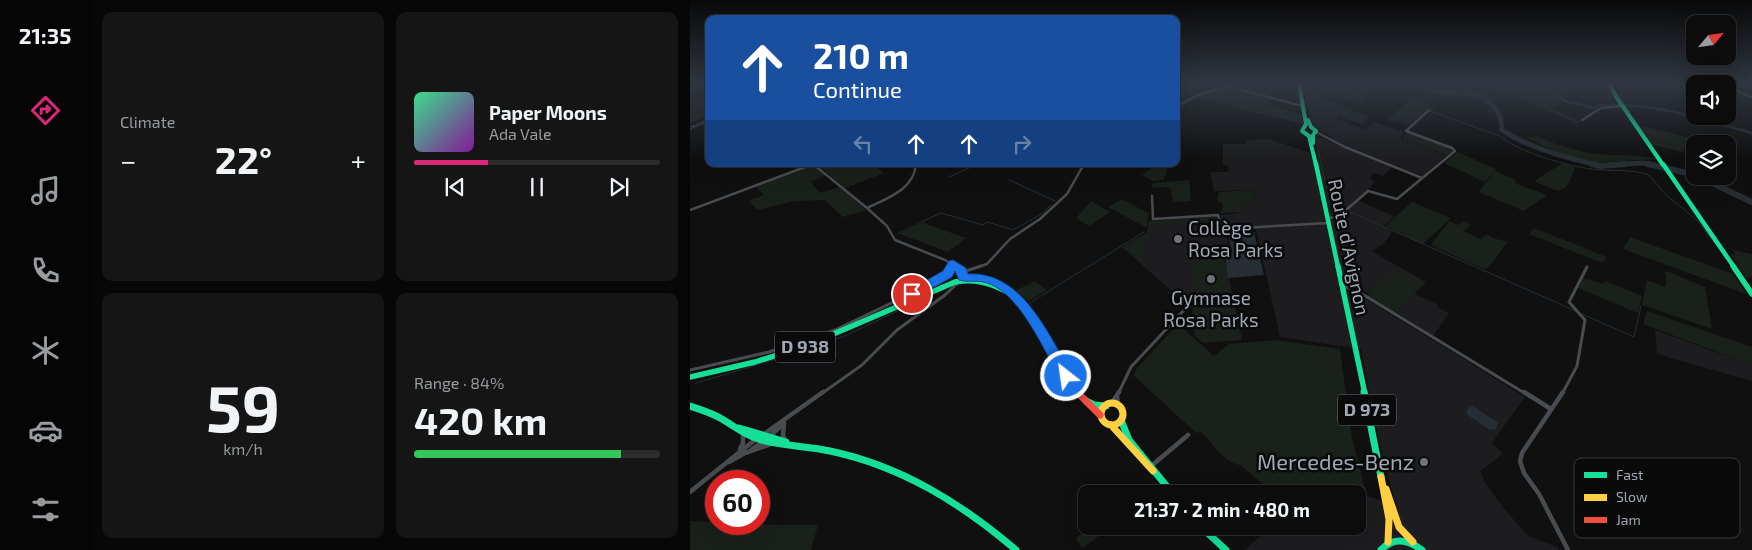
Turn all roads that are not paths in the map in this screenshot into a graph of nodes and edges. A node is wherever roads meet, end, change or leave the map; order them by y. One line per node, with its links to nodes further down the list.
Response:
1 (1304, 109): 5 (main road, Route d'Avignon / D 973)
2 (1599, 109): 6 (street)
3 (1625, 109): 23 (main road)
4 (1429, 110): 14 (street)
5 (1305, 114): 7 (main road, Route d'Avignon / D 973); 8 (main road, Route d'Avignon / D 973)
6 (1582, 120)
7 (1306, 131): 8 (main road); 9 (main road, Route d'Avignon / D 973)
8 (1314, 131): 9 (main road, Route d'Avignon / D 973); 14 (street)
9 (1313, 151): 18 (main road, Route d'Avignon / D 973)
10 (805, 167): 17 (street)
11 (817, 167): 16 (street)
12 (916, 167): 16 (street)
13 (1082, 167): 21 (street)
14 (1422, 178): 18 (street)
15 (1152, 196): 18 (street)
16 (867, 208): 19 (street)
17 (690, 210)
18 (1328, 220): 22 (main road, Route d'Avignon / D 973)
19 (953, 264): 21 (street); 27 (street)
20 (1587, 267): 34 (street)
21 (962, 277): 24 (main road, D 938); 24 (main road, D 938); 26 (main road, D 938); 26 (main road, D 938); 36 (street)
22 (1343, 287): 34 (street); 51 (main road, Route d'Avignon / D 973)
23 (1752, 294)
24 (1014, 296): 29 (main road, D 938)
25 (1186, 308): 30 (street)
26 (878, 316): 28 (main road, D 938)
27 (690, 370)
28 (690, 377)
29 (1080, 396): 32 (main road); 35 (main road, D 938)
30 (1117, 396): 31 (street); 32 (street)
31 (1118, 404): 32 (main road); 37 (main road, D 938)
32 (1109, 405): 35 (main road)
33 (690, 406): 39 (main road)
34 (1551, 409): 61 (street)
35 (1100, 414): 38 (main road, D 938)
36 (786, 420): 42 (street); 44 (street)
37 (1122, 420): 38 (main road); 50 (main road, D 938)
38 (1111, 425): 50 (main road, D 938)
39 (737, 428): 40 (main road); 42 (main road)
40 (743, 434): 43 (main road); 47 (street)
41 (1188, 435): 50 (street)
42 (765, 438): 43 (main road); 44 (main road); 45 (main road); 48 (street)
43 (756, 439): 47 (street)
44 (786, 441): 46 (main road)
45 (776, 443): 46 (main road); 48 (street)
46 (792, 444): 57 (main road)
47 (737, 453): 49 (street)
48 (745, 453): 49 (street)
49 (724, 465): 53 (street)
50 (1151, 466): 52 (main road, D 938)
51 (1380, 470): 55 (main road, D 973); 56 (main road, D 973)
52 (1166, 485)
53 (690, 492)
54 (1210, 535): 58 (main road)
55 (1388, 542): 56 (main road); 59 (main road)
56 (1412, 542): 60 (main road)
57 (1016, 550)
58 (1226, 550)
59 (1381, 550)
60 (1422, 550)
61 (1568, 550)

